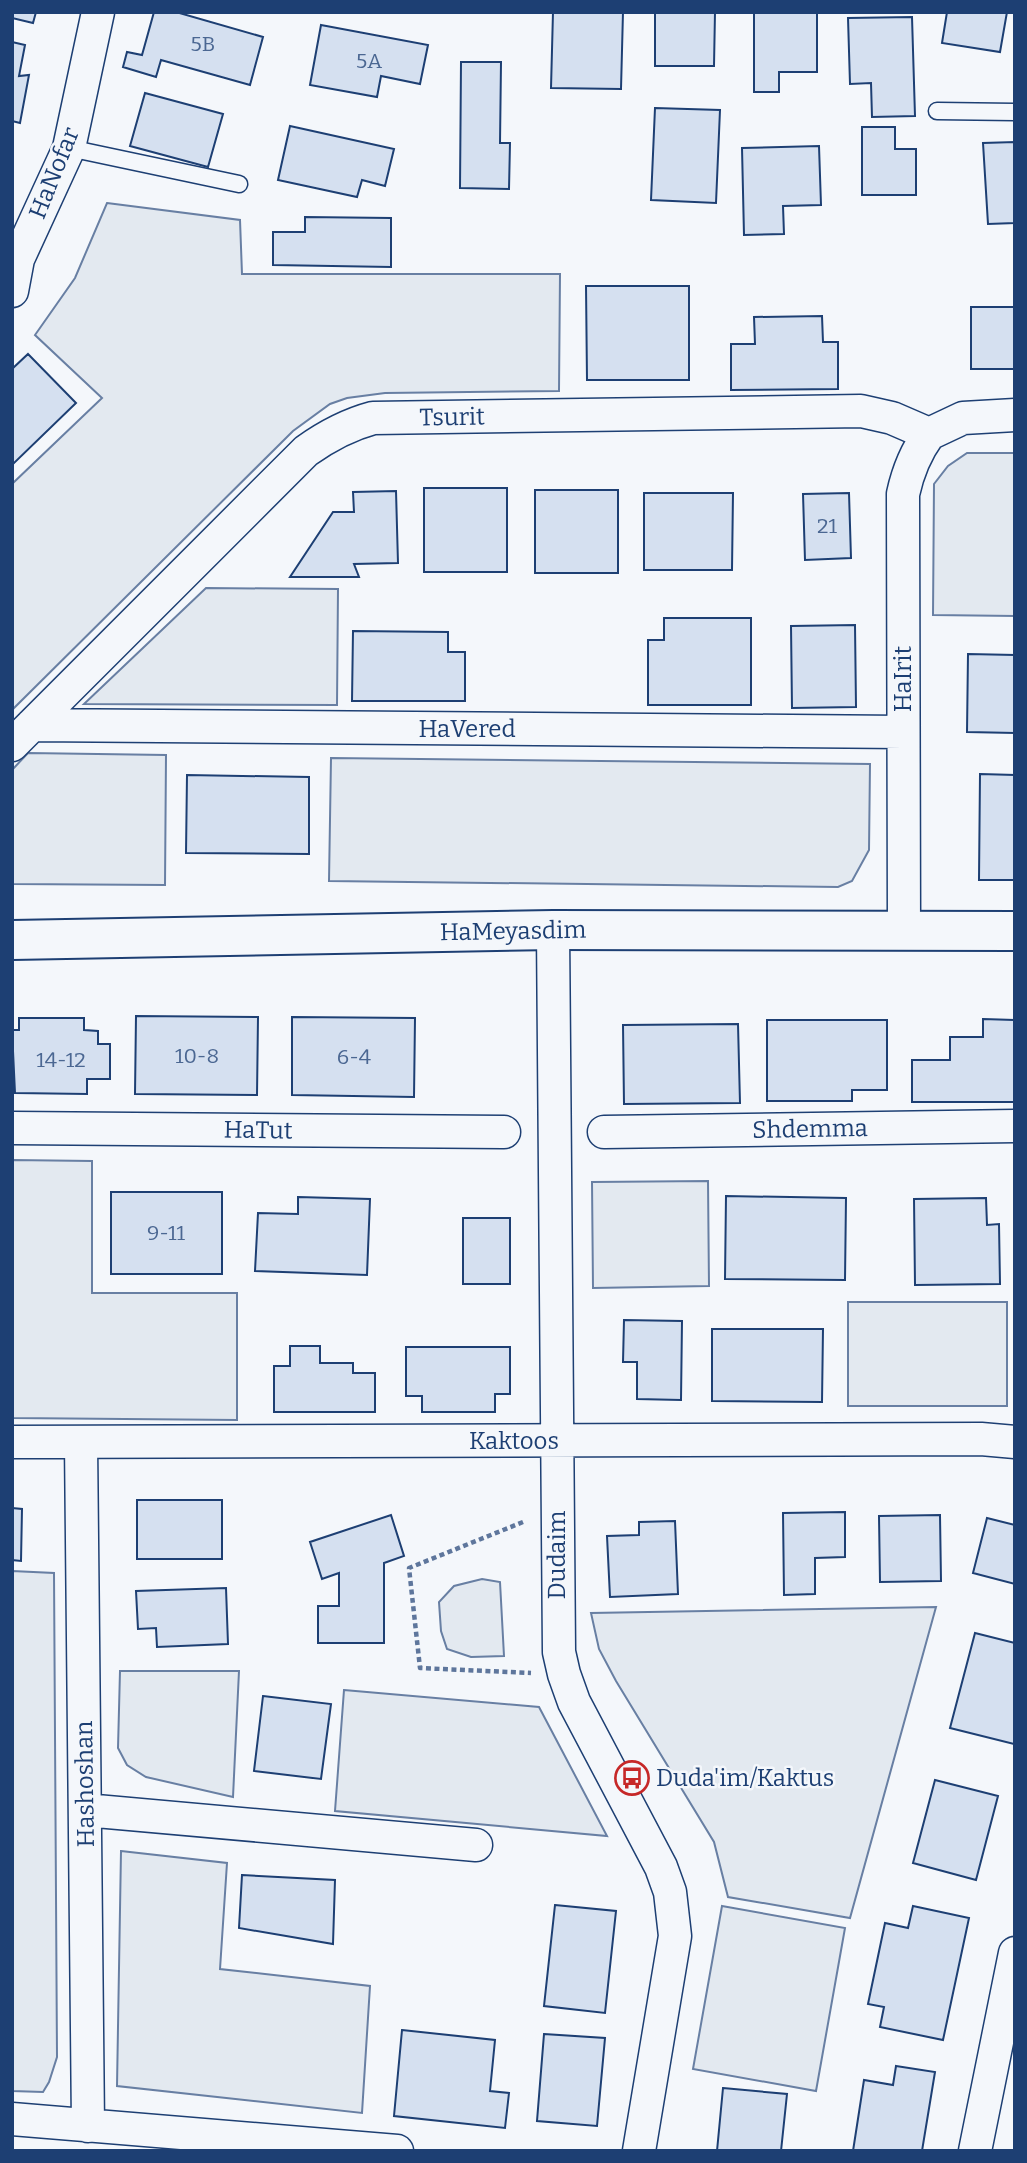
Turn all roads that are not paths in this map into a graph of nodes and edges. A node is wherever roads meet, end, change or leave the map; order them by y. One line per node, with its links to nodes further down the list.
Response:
1 (98, 12): 4 (street, HaNofar)
2 (937, 111): 3 (lane)
3 (1015, 112)
4 (69, 148): 5 (lane); 6 (street, HaNofar)
5 (239, 184)
6 (15, 257): 7 (street, HaNofar)
7 (12, 291)
8 (1015, 415): 9 (street)
9 (929, 434): 10 (street, HaIrit); 11 (street, Tsurit)
10 (903, 732): 11 (street, HaVered); 13 (street, HaIrit)
11 (22, 735)
12 (553, 930): 13 (street, HaMeyasdim); 15 (street, HaMeyasdim); 20 (street, Dudaim)
13 (904, 931): 14 (street, HaMeyasdim)
14 (1015, 931)
15 (12, 940)
16 (1015, 1126): 19 (street, Shdemma)
17 (12, 1128): 18 (street, HaTut)
18 (504, 1132)
19 (604, 1132)
20 (556, 1440): 22 (street, Kaktoos); 23 (street, Kaktoos); 30 (street, Dudaim)
21 (12, 1442): 22 (street, Kaktoos)
22 (81, 1442): 24 (street, Hashoshan)
23 (1015, 1442)
24 (85, 1810): 25 (street); 28 (street, Hashoshan)
25 (476, 1845)
26 (1015, 1953): 31 (street)
27 (12, 2119): 28 (street)
28 (88, 2126): 29 (street)
29 (397, 2151)
30 (639, 2151)
31 (975, 2151)

